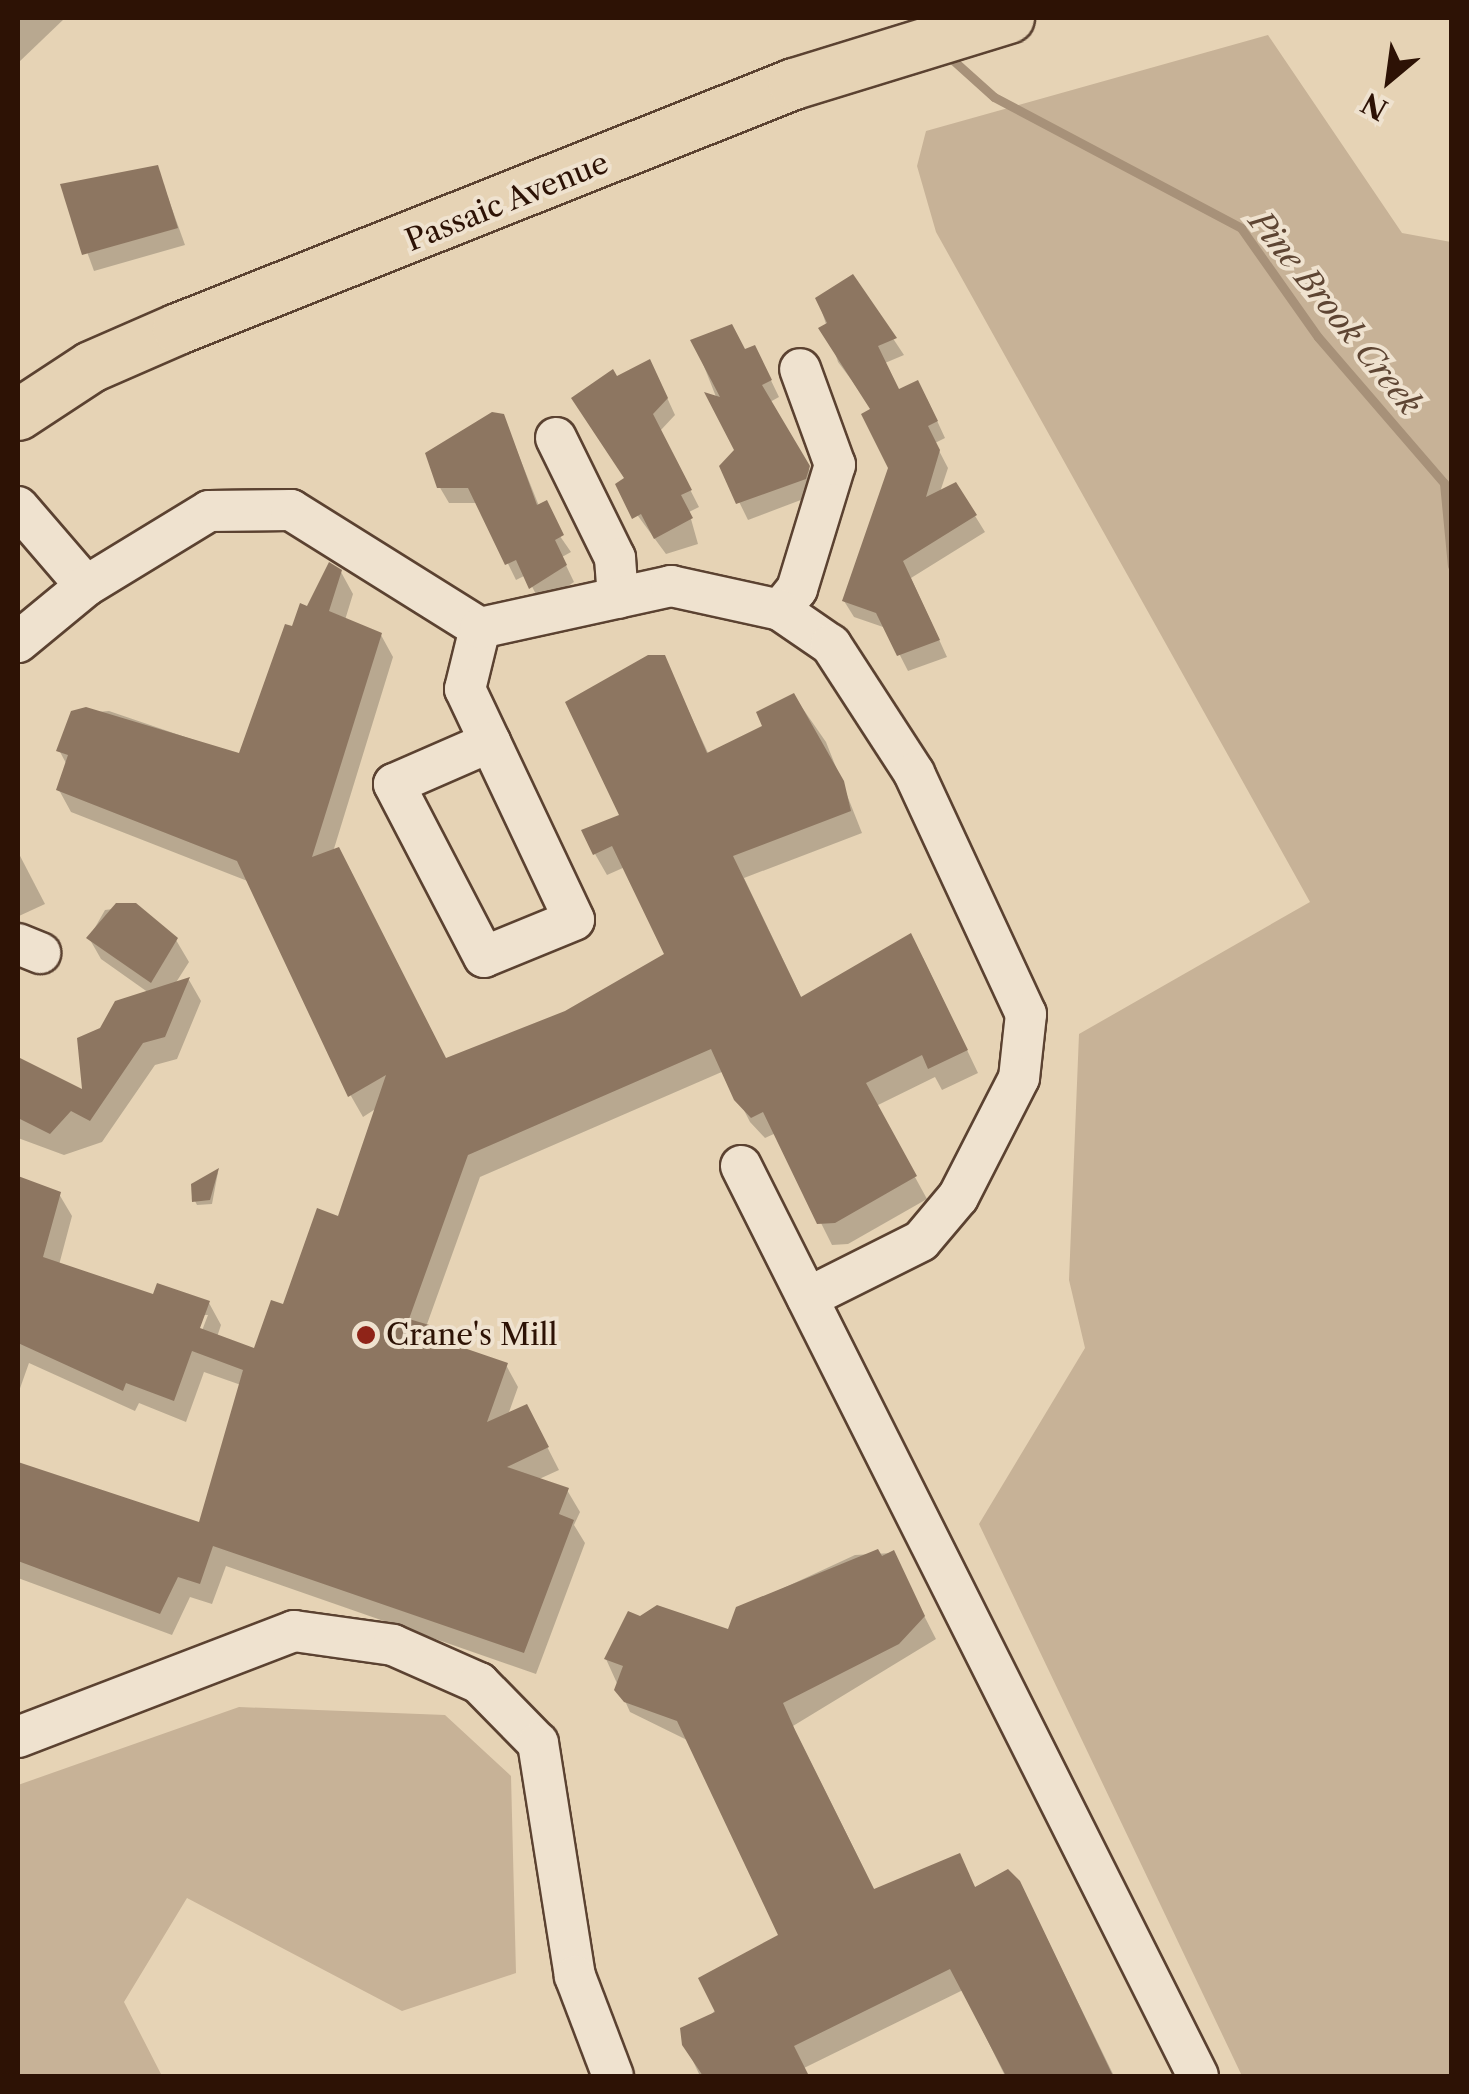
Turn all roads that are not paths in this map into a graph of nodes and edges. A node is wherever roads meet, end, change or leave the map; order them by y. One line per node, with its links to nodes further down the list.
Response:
1 (978, 24): 3 (main road, Passaic Avenue)
2 (800, 369): 8 (street)
3 (18, 415)
4 (556, 438): 7 (street)
5 (18, 506): 6 (street)
6 (86, 586): 9 (street); 10 (street)
7 (618, 598): 8 (street); 9 (street)
8 (780, 610): 13 (street)
9 (480, 628): 11 (street)
10 (18, 642)
11 (490, 742): 11 (street)
12 (741, 1166): 13 (street)
13 (807, 1298): 16 (street)
14 (18, 1737): 15 (street)
15 (612, 2076)
16 (1198, 2076)

